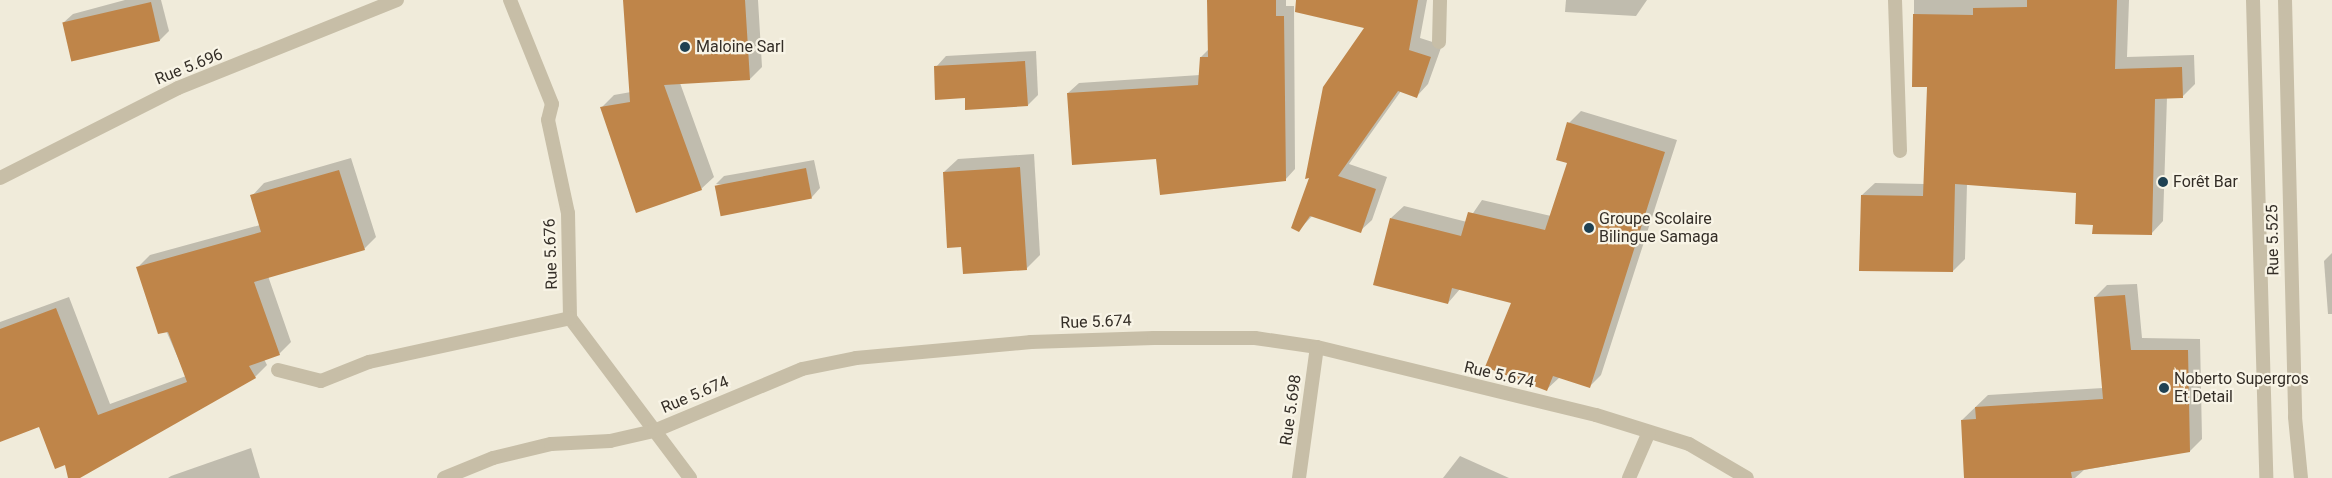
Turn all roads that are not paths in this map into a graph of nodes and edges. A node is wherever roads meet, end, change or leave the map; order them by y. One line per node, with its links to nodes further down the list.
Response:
1 (397, 0): 9 (street, Rue 5.696)
2 (510, 0): 10 (street, Rue 5.676)
3 (1440, 0): 7 (street)
4 (1895, 0): 8 (street)
5 (2253, 0): 20 (street, Rue 5.525)
6 (2285, 0): 21 (street, Rue 5.525)
7 (1439, 42)
8 (1900, 151)
9 (0, 178)
10 (570, 318): 12 (street); 13 (street)
11 (1317, 347): 13 (street, Rue 5.674); 14 (street, Rue 5.674); 17 (street, Rue 5.698)
12 (278, 370)
13 (654, 430): 15 (street, Rue 5.674); 16 (street)
14 (1649, 432): 18 (street); 19 (street, Rue 5.674)
15 (444, 478)
16 (690, 478)
17 (1299, 478)
18 (1629, 478)
19 (1747, 478)
20 (2266, 478)
21 (2301, 478)

